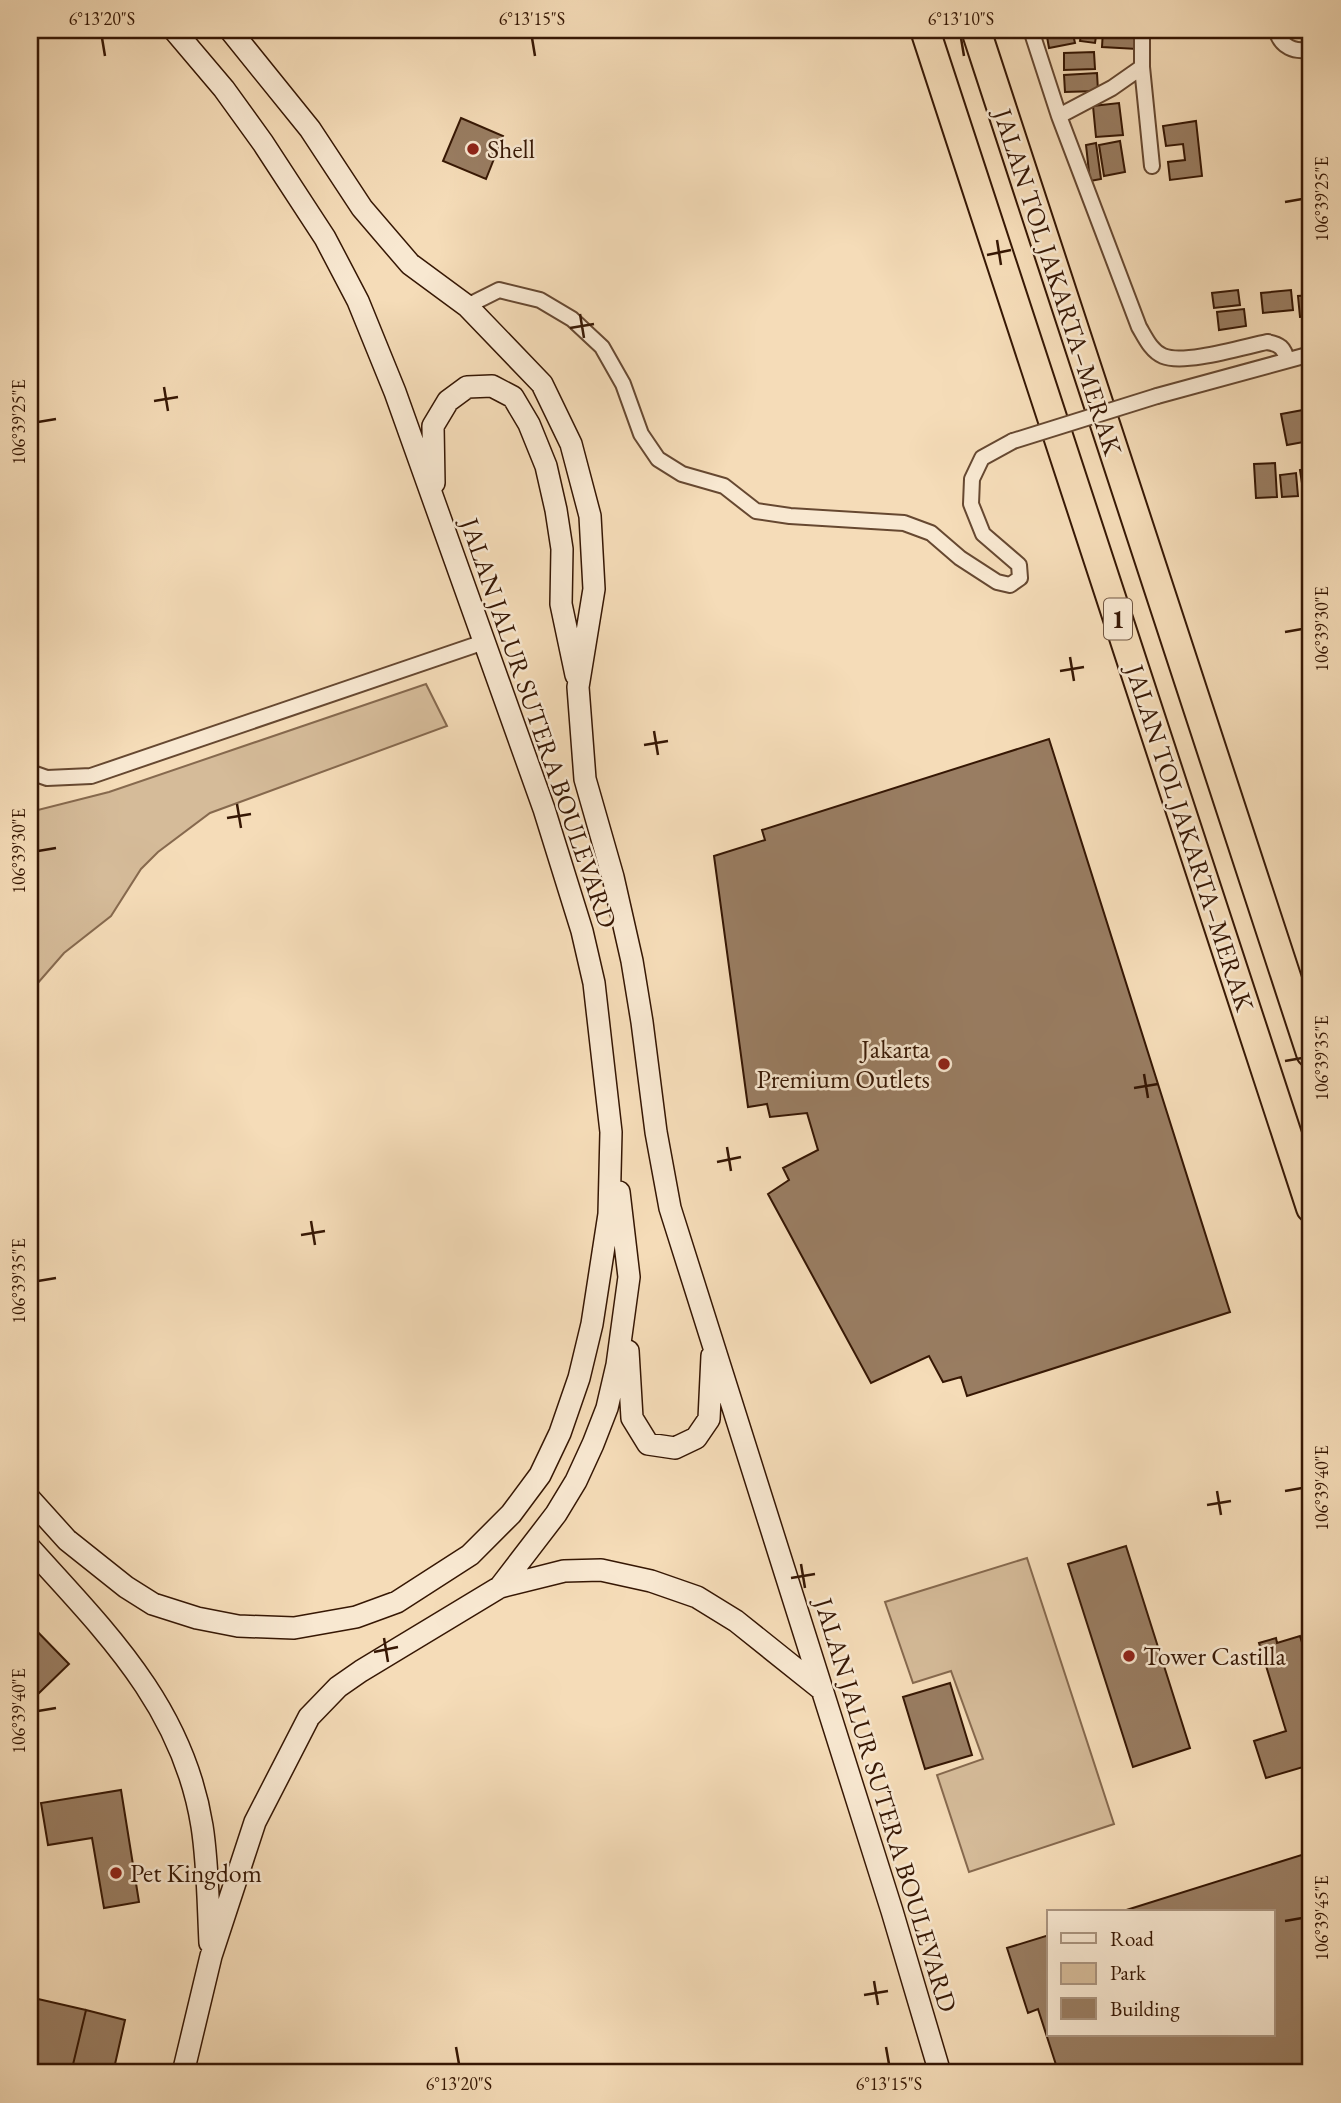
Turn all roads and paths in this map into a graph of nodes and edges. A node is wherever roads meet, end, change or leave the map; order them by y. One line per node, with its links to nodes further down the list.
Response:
1 (174, 30): 15 (main road, JALAN JALUR SUTERA BOULEVARD)
2 (230, 30): 12 (main road, JALAN JALUR SUTERA BOULEVARD)
3 (925, 30): 21 (highway, JALAN TOL JAKARTA–MERAK / 1)
4 (976, 30): 19 (highway, JALAN TOL JAKARTA–MERAK / 1)
5 (1031, 30): 10 (street)
6 (1142, 30): 9 (street)
7 (1276, 30): 8 (street)
8 (1311, 49)
9 (1142, 67): 10 (street); 11 (street)
10 (1059, 116): 14 (street)
11 (1152, 166)
12 (467, 306): 14 (street, bridge); 17 (main road, JALAN JALUR SUTERA BOULEVARD)
13 (1311, 354): 14 (street)
14 (1287, 360)
15 (435, 501): 16 (main road, JALAN JALUR SUTERA BOULEVARD); 17 (main road)
16 (484, 642): 18 (street); 20 (main road, JALAN JALUR SUTERA BOULEVARD)
17 (578, 688): 23 (main road, JALAN JALUR SUTERA BOULEVARD)
18 (30, 772)
19 (1311, 1053)
20 (611, 1132): 22 (main road); 24 (main road, JALAN JALUR SUTERA BOULEVARD)
21 (1311, 1208)
22 (629, 1277): 23 (main road); 26 (main road)
23 (701, 1306): 27 (main road, JALAN JALUR SUTERA BOULEVARD)
24 (30, 1499)
25 (30, 1548): 28 (main road)
26 (500, 1587): 27 (main road); 28 (main road)
27 (821, 1689): 30 (main road, JALAN JALUR SUTERA BOULEVARD)
28 (211, 1956): 29 (main road)
29 (183, 2073)
30 (940, 2073)

